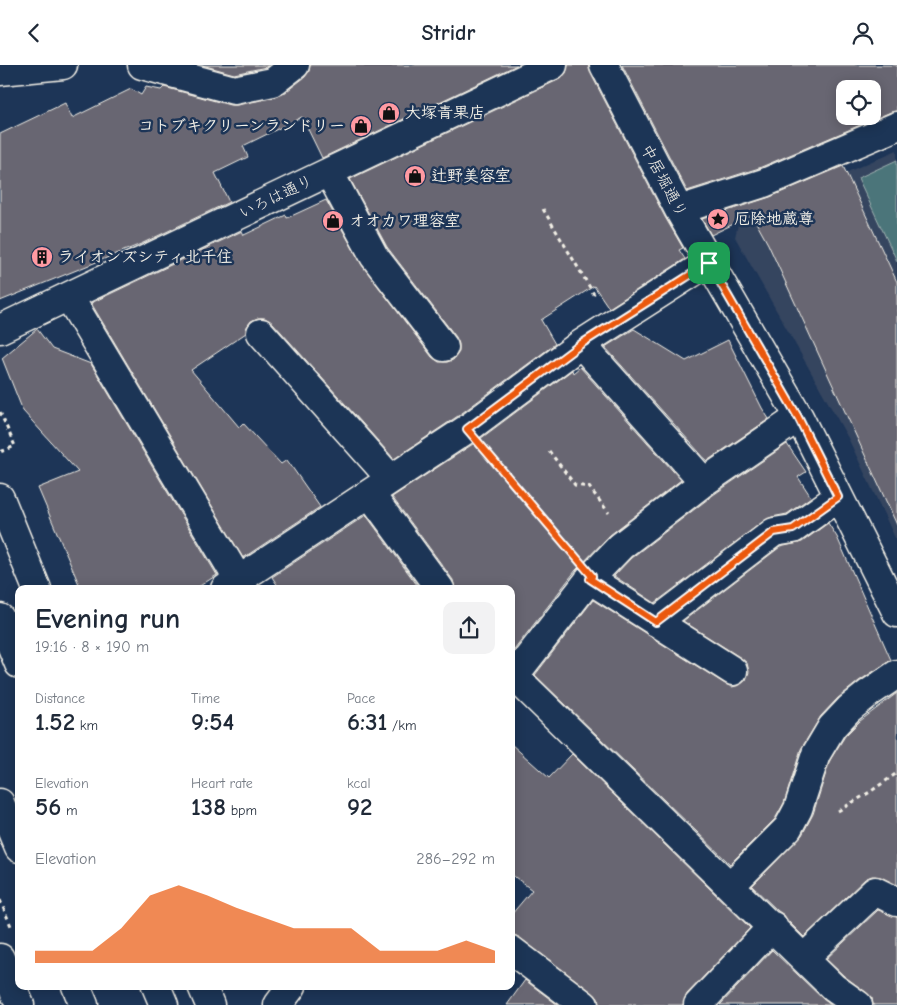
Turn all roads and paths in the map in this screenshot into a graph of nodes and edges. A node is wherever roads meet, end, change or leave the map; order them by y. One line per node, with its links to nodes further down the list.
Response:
1 (142, 65): 2 (main road)
2 (295, 65)
3 (553, 65): 8 (main road, いろは通り)
4 (604, 65): 10 (main road, 中居堀通り)
5 (47, 66): 6 (main road)
6 (0, 71)
7 (897, 126): 10 (main road)
8 (329, 172): 12 (main road, いろは通り); 17 (main road)
9 (543, 209): 13 (path)
10 (679, 210): 11 (main road, 中居堀通り)
11 (709, 263): 13 (main road); 19 (main road, 中居堀通り)
12 (69, 297): 14 (main road, いろは通り); 30 (main road)
13 (612, 324): 16 (main road)
14 (0, 329)
15 (261, 333): 24 (main road)
16 (581, 344): 20 (main road); 23 (main road)
17 (444, 347)
18 (0, 412): 22 (path)
19 (798, 417): 23 (main road); 26 (main road, 中居堀通り)
20 (467, 429): 24 (main road); 28 (path)
21 (549, 451): 27 (path)
22 (0, 452)
23 (704, 482): 27 (main road)
24 (381, 486): 31 (main road); 32 (main road)
25 (0, 497): 29 (main road)
26 (838, 497): 33 (main road, 中居堀通り); 35 (main road)
27 (630, 539): 28 (main road)
28 (591, 577): 35 (main road); 38 (main road)
29 (36, 585)
30 (235, 585)
31 (237, 585)
32 (438, 585)
33 (897, 613)
34 (0, 618): 36 (main road)
35 (656, 622): 37 (main road)
36 (15, 654)
37 (733, 671)
38 (515, 675)
39 (897, 675): 45 (main road)
40 (515, 680): 45 (main road)
41 (897, 773): 43 (path)
42 (0, 803): 44 (main road)
43 (838, 811)
44 (15, 839)
45 (730, 886): 48 (main road)
46 (0, 900): 49 (path)
47 (897, 902): 52 (main road)
48 (773, 926): 52 (main road); 63 (main road)
49 (11, 927)
50 (515, 954): 62 (main road)
51 (0, 958): 57 (main road)
52 (804, 958): 64 (main road)
53 (78, 990): 58 (main road)
54 (158, 990): 59 (main road)
55 (204, 990): 60 (main road)
56 (289, 990): 61 (main road)
57 (20, 1005)
58 (84, 1005)
59 (164, 1005)
60 (210, 1005)
61 (278, 1005)
62 (584, 1005)
63 (698, 1005)
64 (858, 1005)

